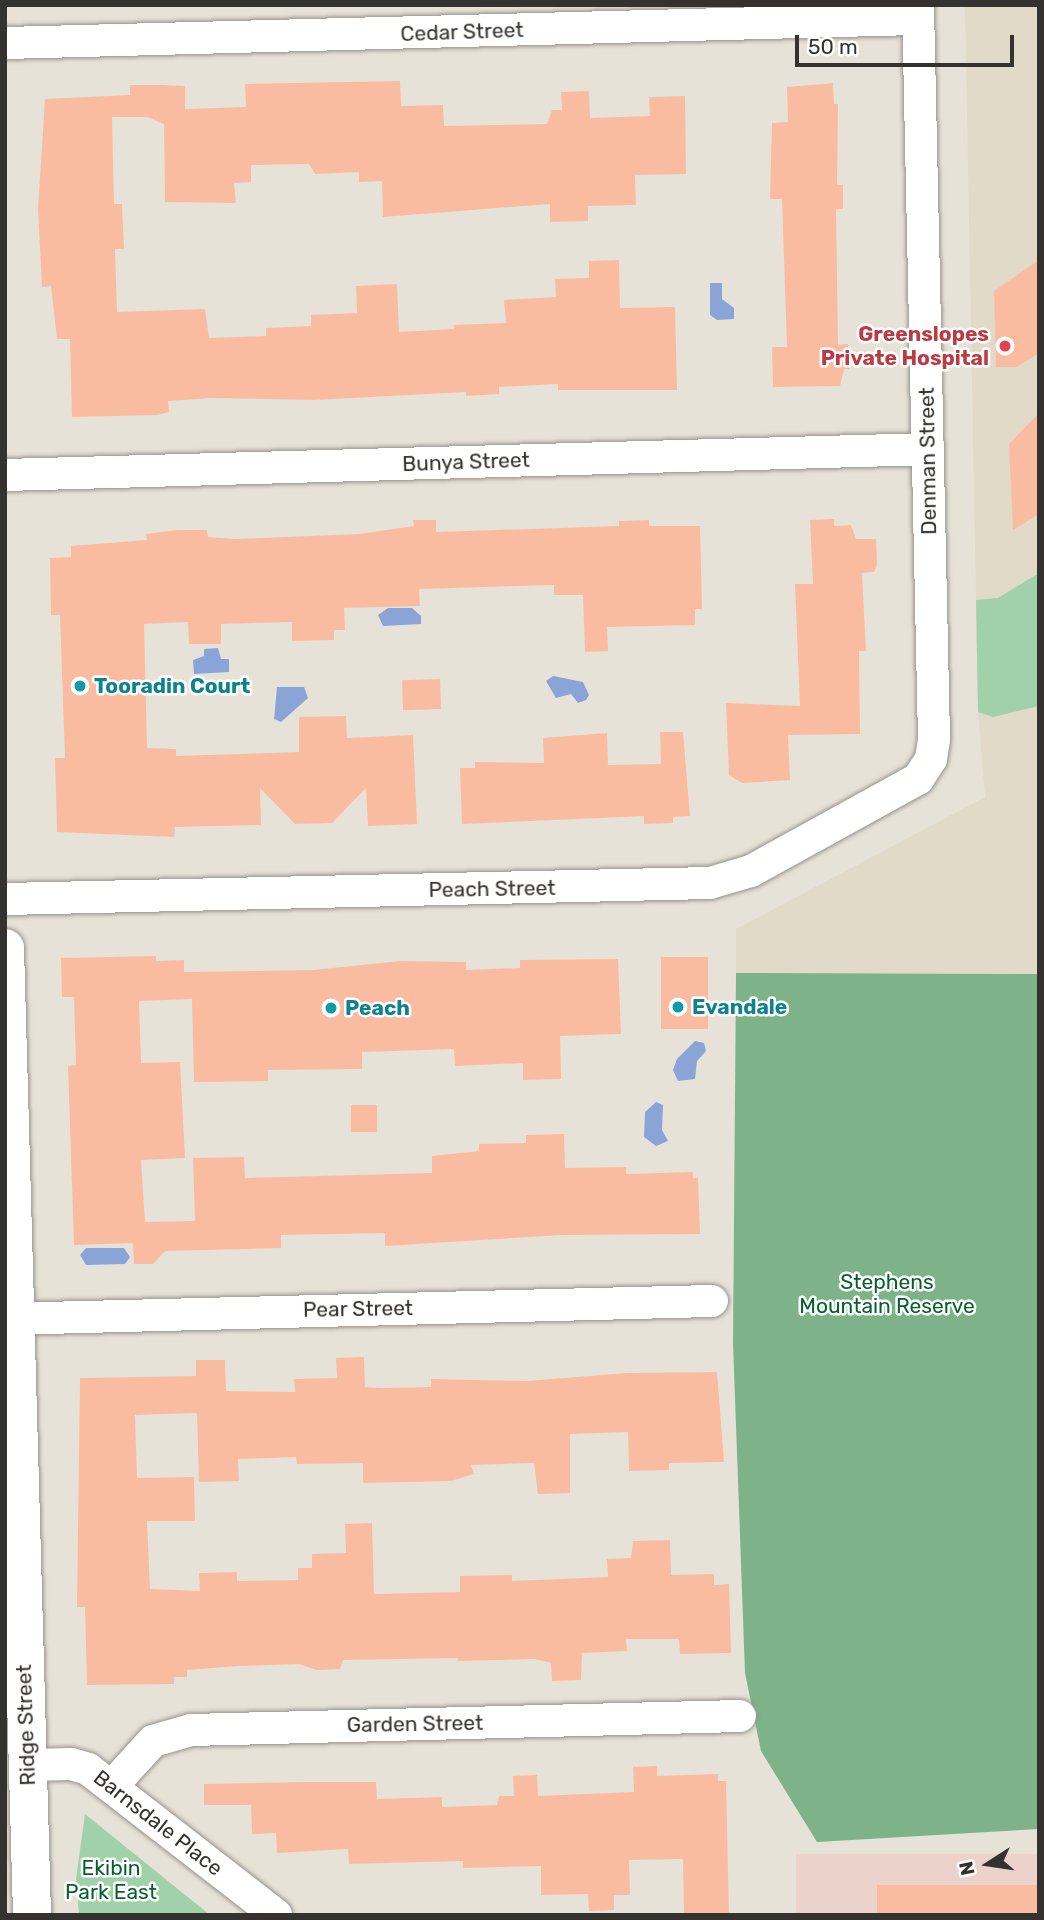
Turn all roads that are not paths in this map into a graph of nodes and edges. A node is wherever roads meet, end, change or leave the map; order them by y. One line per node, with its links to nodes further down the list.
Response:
1 (918, 12): 2 (street, Cedar Street); 3 (street, Denman Street)
2 (5, 43)
3 (928, 449): 4 (street, Bunya Street); 5 (street, Denman Street)
4 (5, 475)
5 (933, 748): 6 (street, Peach Street)
6 (5, 899)
7 (5, 948): 9 (street, Ridge Street)
8 (712, 1301): 9 (street, Pear Street)
9 (10, 1318): 11 (street, Ridge Street)
10 (740, 1716): 12 (street, Garden Street)
11 (27, 1765): 12 (street, Barnsdale Place); 13 (street, Ridge Street)
12 (112, 1786): 14 (street, Barnsdale Place)
13 (33, 1915)
14 (276, 1915)

